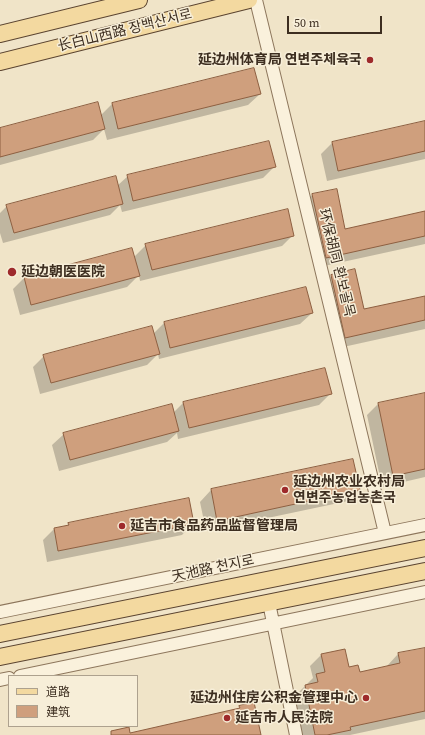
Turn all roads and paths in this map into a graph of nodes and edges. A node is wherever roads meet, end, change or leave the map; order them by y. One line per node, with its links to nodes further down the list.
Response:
1 (139, 0): 4 (main road, 长白山西路 장백산서로)
2 (249, 0): 5 (main road, 长白山西路 장백산서로)
3 (256, 0): 7 (street, 环保胡同 환보골목)
4 (0, 34)
5 (0, 62)
6 (425, 525): 7 (street, 天池路 천지로)
7 (386, 533): 12 (street, 天池路 천지로)
8 (425, 548): 14 (main road, 天池路 천지로)
9 (425, 571): 11 (main road)
10 (425, 592): 13 (street)
11 (268, 602): 13 (street); 15 (main road)
12 (0, 612)
13 (273, 624): 16 (street); 17 (street)
14 (0, 634)
15 (0, 657)
16 (25, 675)
17 (296, 735)

